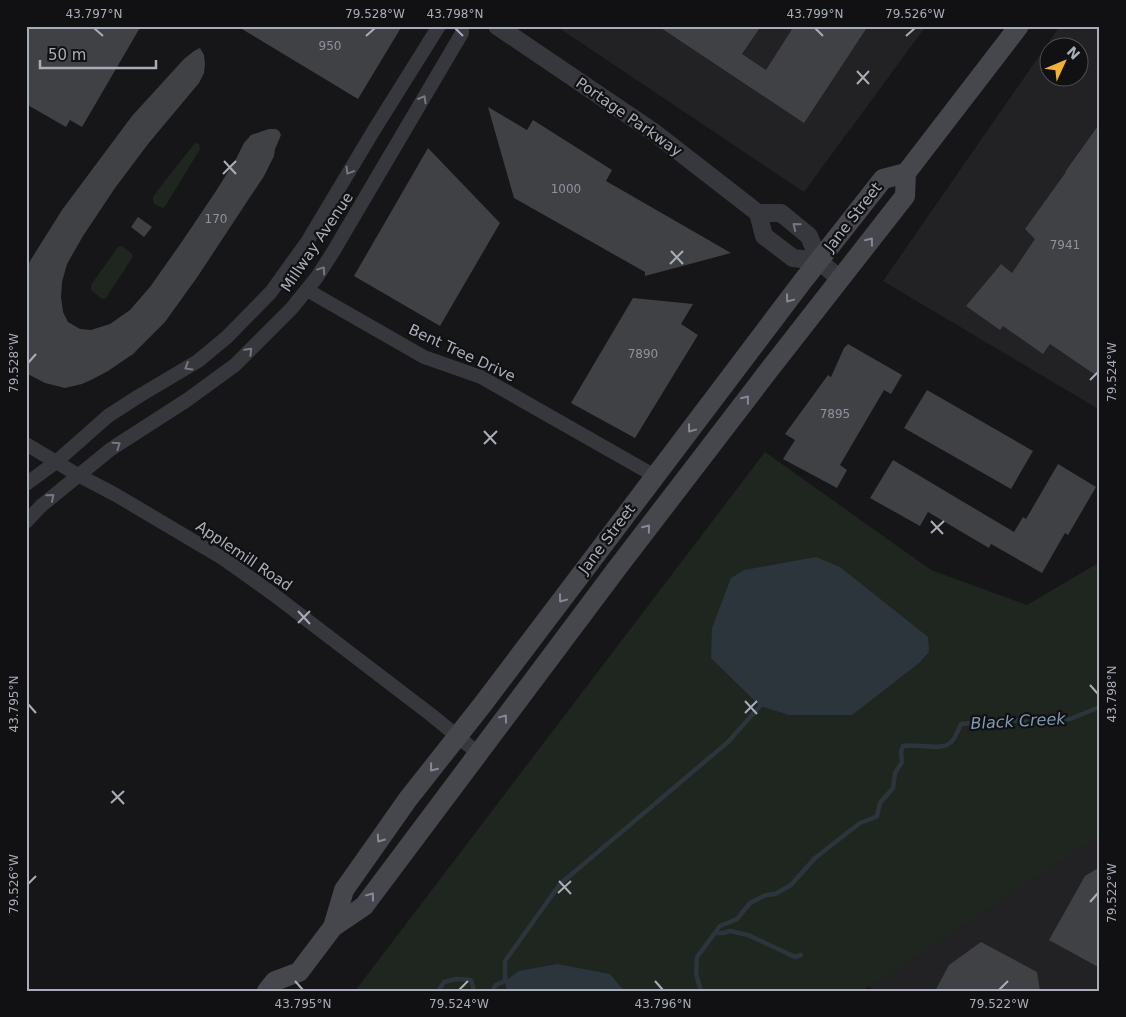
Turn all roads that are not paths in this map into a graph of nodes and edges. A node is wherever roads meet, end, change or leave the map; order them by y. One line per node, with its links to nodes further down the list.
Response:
1 (438, 26): 11 (street, Millway Avenue, one-way to 11)
2 (462, 26): 9 (street, Millway Avenue, one-way to 2)
3 (497, 26): 6 (street, Portage Parkway)
4 (1019, 26): 5 (main road)
5 (906, 173): 7 (main road, Jane Street); 8 (main road, Jane Street, one-way to 5)
6 (758, 212): 7 (street, one-way to 6); 7 (street)
7 (819, 261): 8 (street); 13 (main road, Jane Street, one-way to 13)
8 (840, 280): 17 (main road, Jane Street, one-way to 8)
9 (307, 290): 12 (street, Millway Avenue, one-way to 9); 13 (street, Bent Tree Drive)
10 (26, 444): 11 (street, Applemill Road)
11 (56, 462): 12 (street, Applemill Road); 14 (street, Millway Avenue)
12 (78, 475): 15 (street, Millway Avenue, one-way to 12); 16 (street, Applemill Road)
13 (655, 476): 16 (main road, Jane Street, one-way to 16)
14 (26, 484)
15 (26, 522)
16 (458, 736): 17 (street, Applemill Road); 18 (main road, Jane Street, one-way to 18)
17 (478, 753): 18 (main road, Jane Street, one-way to 17)
18 (334, 928): 19 (main road, Jane Street)
19 (298, 981): 20 (main road, Jane Street)
20 (267, 991)

